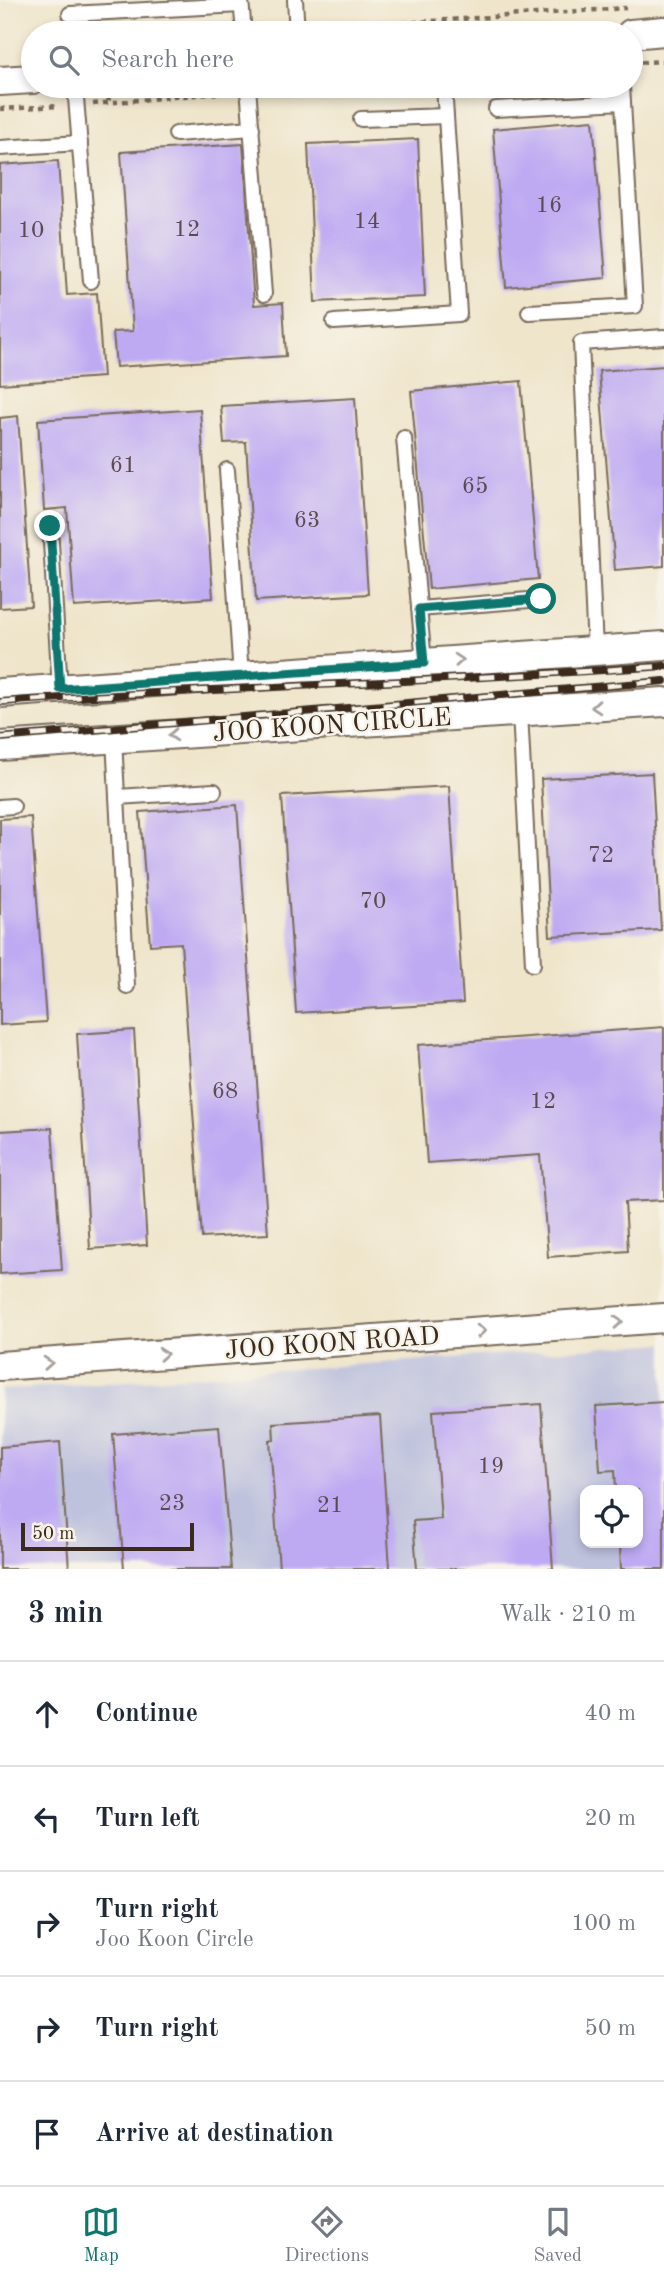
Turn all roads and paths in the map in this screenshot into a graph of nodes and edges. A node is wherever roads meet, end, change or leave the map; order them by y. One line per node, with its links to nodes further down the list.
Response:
1 (295, 0): 5 (lane)
2 (241, 3): 3 (lane); 4 (lane)
3 (70, 14)
4 (243, 21)
5 (296, 21)
6 (643, 25): 7 (street)
7 (664, 32)
8 (664, 61): 9 (path)
9 (643, 62)
10 (21, 80): 11 (street)
11 (0, 82)
12 (76, 98): 20 (lane)
13 (108, 98): 18 (path)
14 (149, 98): 18 (path)
15 (250, 98): 25 (lane)
16 (445, 98): 23 (lane)
17 (623, 98): 19 (lane)
18 (109, 102): 20 (path)
19 (623, 102): 22 (lane); 31 (lane)
20 (77, 105): 21 (path); 27 (lane)
21 (0, 109)
22 (496, 109)
23 (446, 116): 24 (lane); 32 (lane)
24 (361, 119)
25 (252, 128): 26 (lane); 30 (lane)
26 (176, 134)
27 (80, 143): 28 (lane); 29 (lane)
28 (0, 148)
29 (91, 281)
30 (264, 294)
31 (529, 312)
32 (334, 322)
33 (664, 337): 40 (lane)
34 (404, 438): 38 (lane)
35 (227, 470): 42 (lane)
36 (50, 526): 43 (lane)
37 (541, 599): 38 (lane)
38 (419, 609): 41 (lane)
39 (664, 646): 40 (street, JOO KOON CIRCLE)
40 (595, 650): 41 (street, JOO KOON CIRCLE, one-way to 40)
41 (424, 663): 42 (street, JOO KOON CIRCLE)
42 (241, 676): 43 (street, JOO KOON CIRCLE)
43 (60, 689): 44 (street, JOO KOON CIRCLE)
44 (0, 693)
45 (664, 702): 46 (street, JOO KOON CIRCLE, one-way to 46)
46 (520, 712): 47 (street, JOO KOON CIRCLE, one-way to 47); 51 (lane)
47 (114, 739): 48 (street, JOO KOON CIRCLE); 50 (lane)
48 (0, 746)
49 (214, 791): 50 (lane)
50 (117, 797): 52 (lane)
51 (533, 964)
52 (127, 986)
53 (664, 1318): 54 (street, JOO KOON ROAD, one-way to 53)
54 (0, 1366)

